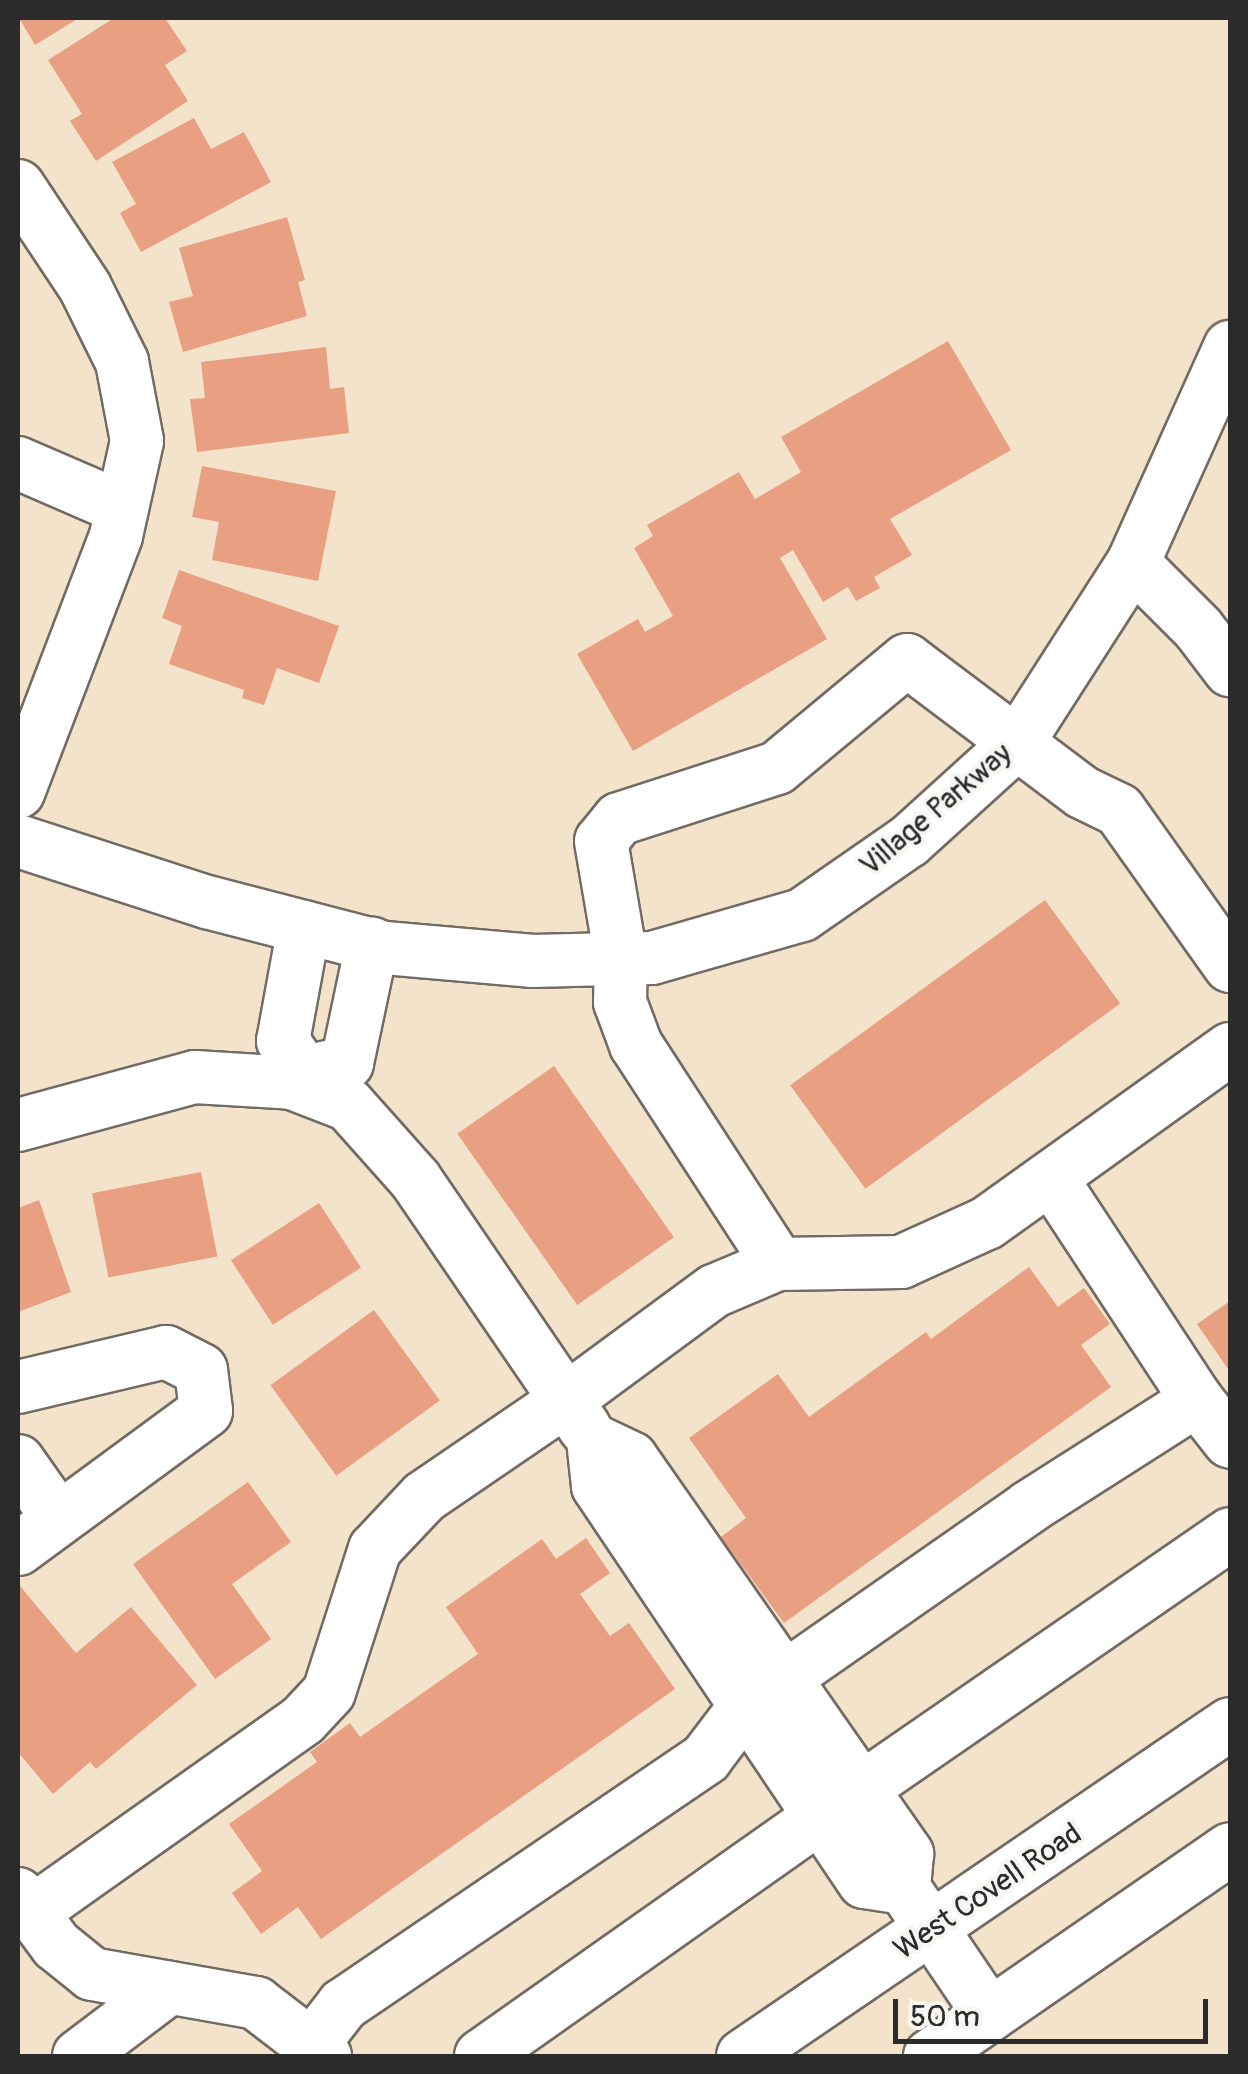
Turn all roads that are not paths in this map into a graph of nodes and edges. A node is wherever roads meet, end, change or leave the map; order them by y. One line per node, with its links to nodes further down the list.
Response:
1 (20, 194): 4 (street)
2 (1230, 347): 5 (street, Village Parkway)
3 (18, 463): 4 (street)
4 (122, 508): 8 (street)
5 (1133, 563): 6 (street); 7 (street, Village Parkway)
6 (1230, 670)
7 (1018, 742): 12 (street, Village Parkway); 12 (street); 13 (street)
8 (18, 792)
9 (18, 841): 10 (street, Village Parkway)
10 (304, 927): 11 (street, Village Parkway); 15 (street)
11 (372, 944): 12 (street, Village Parkway); 15 (street)
12 (622, 958): 18 (street)
13 (1230, 966)
14 (1230, 1049): 17 (street)
15 (302, 1079): 16 (street); 21 (street)
16 (18, 1125)
17 (1051, 1178): 18 (street); 20 (street)
18 (778, 1264): 21 (street)
19 (18, 1387): 24 (street)
20 (1197, 1400): 22 (street); 27 (street)
21 (579, 1420): 27 (street); 31 (street)
22 (1230, 1442)
23 (18, 1462): 24 (street)
24 (58, 1518): 26 (street)
25 (1230, 1534): 29 (street)
26 (18, 1549)
27 (765, 1691): 29 (street); 35 (street)
28 (1230, 1724): 32 (street, West Covell Road)
29 (841, 1803): 32 (street); 37 (street)
30 (1230, 1849): 34 (street)
31 (25, 1903): 33 (street)
32 (934, 1930): 34 (street); 38 (street, West Covell Road)
33 (169, 1988): 35 (street); 36 (street)
34 (990, 2014): 39 (street)
35 (318, 2051)
36 (80, 2056)
37 (481, 2056)
38 (743, 2056)
39 (930, 2056)

